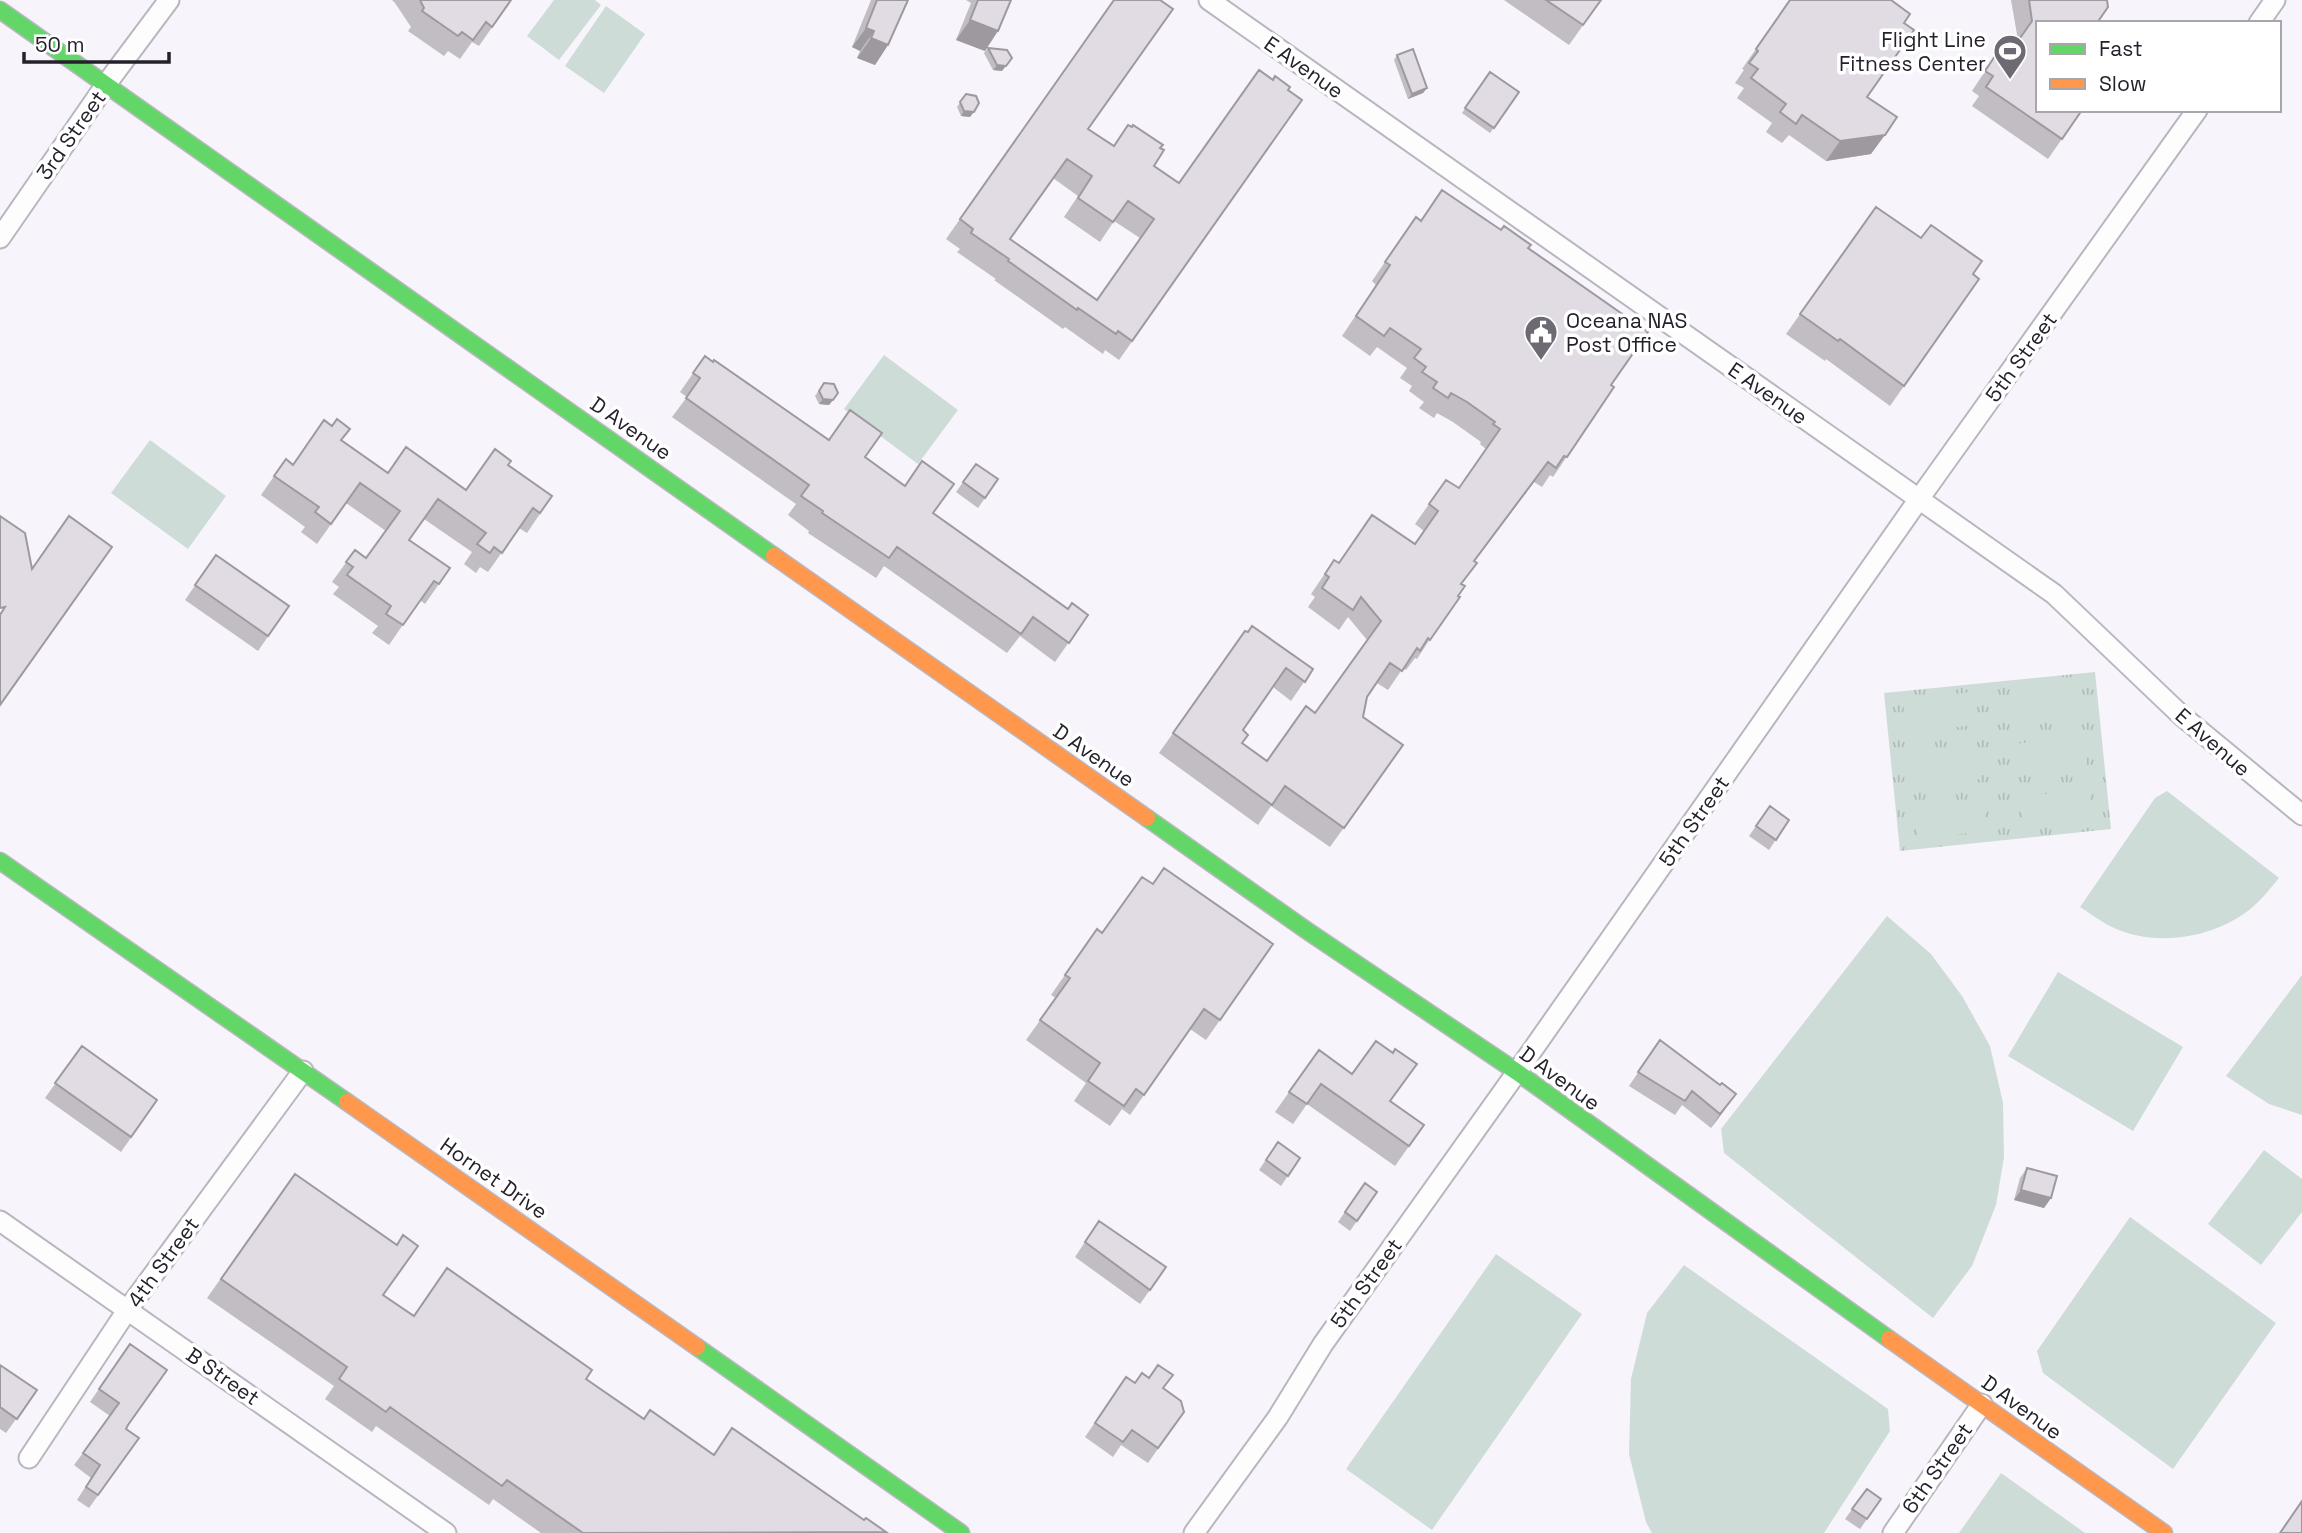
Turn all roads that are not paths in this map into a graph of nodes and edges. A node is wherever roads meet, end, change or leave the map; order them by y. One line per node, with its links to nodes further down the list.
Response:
1 (169, 0): 6 (street, 3rd Street)
2 (1209, 0): 9 (street, E Avenue)
3 (2275, 0): 5 (street)
4 (0, 10): 6 (street, D Avenue)
5 (2260, 21)
6 (107, 83): 8 (street, 3rd Street); 13 (street, D Avenue)
7 (2196, 112): 9 (street, 5th Street)
8 (0, 238)
9 (1919, 499): 10 (street, E Avenue); 13 (street, 5th Street)
10 (2302, 815)
11 (0, 861): 12 (street, Hornet Drive)
12 (303, 1071): 15 (street, 4th Street); 19 (street, Hornet Drive)
13 (1517, 1072): 16 (street, D Avenue); 20 (street, 5th Street)
14 (0, 1221): 15 (street, B Street)
15 (128, 1309): 17 (street, 4th Street); 18 (street, B Street)
16 (1982, 1404): 21 (street, 6th Street); 22 (street, D Avenue)
17 (29, 1458)
18 (446, 1533)
19 (961, 1533)
20 (1194, 1533)
21 (1893, 1533)
22 (2164, 1533)

